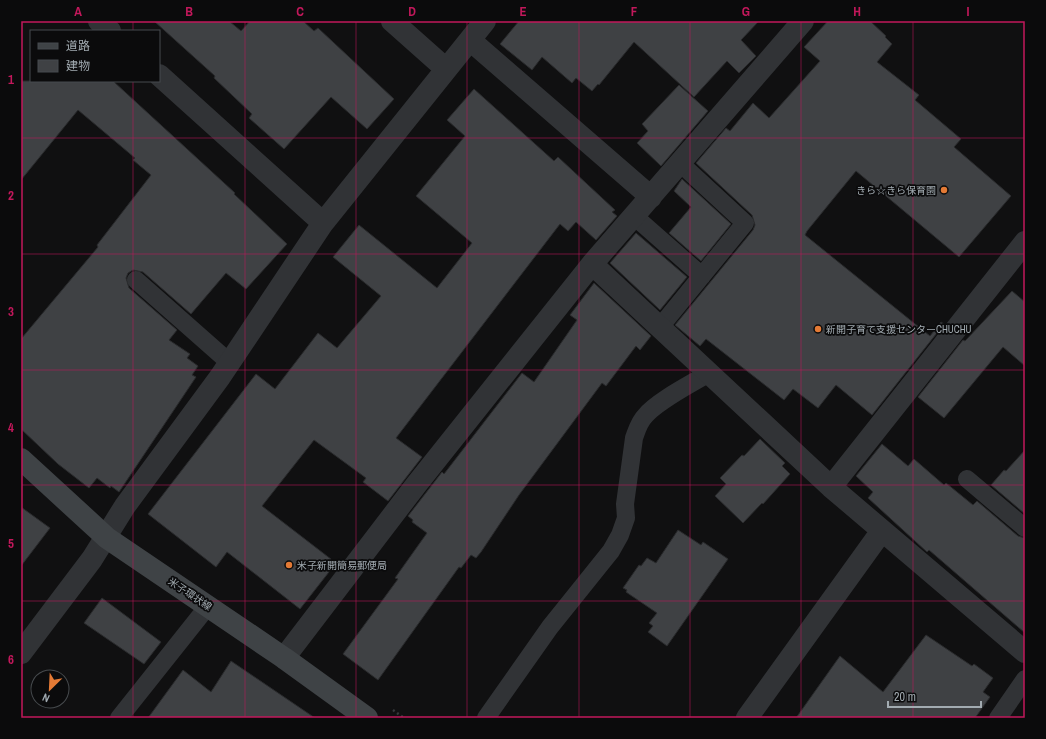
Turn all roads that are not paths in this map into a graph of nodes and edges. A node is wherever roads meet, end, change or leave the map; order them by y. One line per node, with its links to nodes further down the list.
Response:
1 (99, 21): 5 (street)
2 (392, 21): 7 (street)
3 (485, 21): 6 (street)
4 (803, 21): 9 (street)
5 (109, 30)
6 (470, 40): 7 (street); 10 (street)
7 (446, 69): 12 (street)
8 (160, 76): 12 (street)
9 (680, 163): 10 (street); 15 (lane)
10 (651, 197): 11 (street)
11 (634, 216): 14 (street); 15 (lane)
12 (323, 223): 18 (street)
13 (1025, 242): 22 (street)
14 (592, 264): 17 (street); 29 (street)
15 (702, 276): 17 (lane)
16 (136, 280): 18 (lane)
17 (660, 327): 19 (street)
18 (230, 362): 25 (street)
19 (709, 373): 22 (street); 33 (lane)
20 (21, 459): 25 (main road, 米子環状線)
21 (967, 479): 23 (lane)
22 (831, 487): 24 (street)
23 (1025, 528)
24 (881, 532): 27 (street); 34 (street)
25 (107, 538): 26 (main road, 米子環状線); 28 (street)
26 (208, 606): 29 (main road, 米子環状線); 32 (lane)
27 (1025, 652)
28 (21, 653)
29 (284, 658): 31 (main road, 米子環状線)
30 (1025, 679): 35 (lane)
31 (358, 716)
32 (119, 718)
33 (486, 718)
34 (747, 718)
35 (998, 718)

